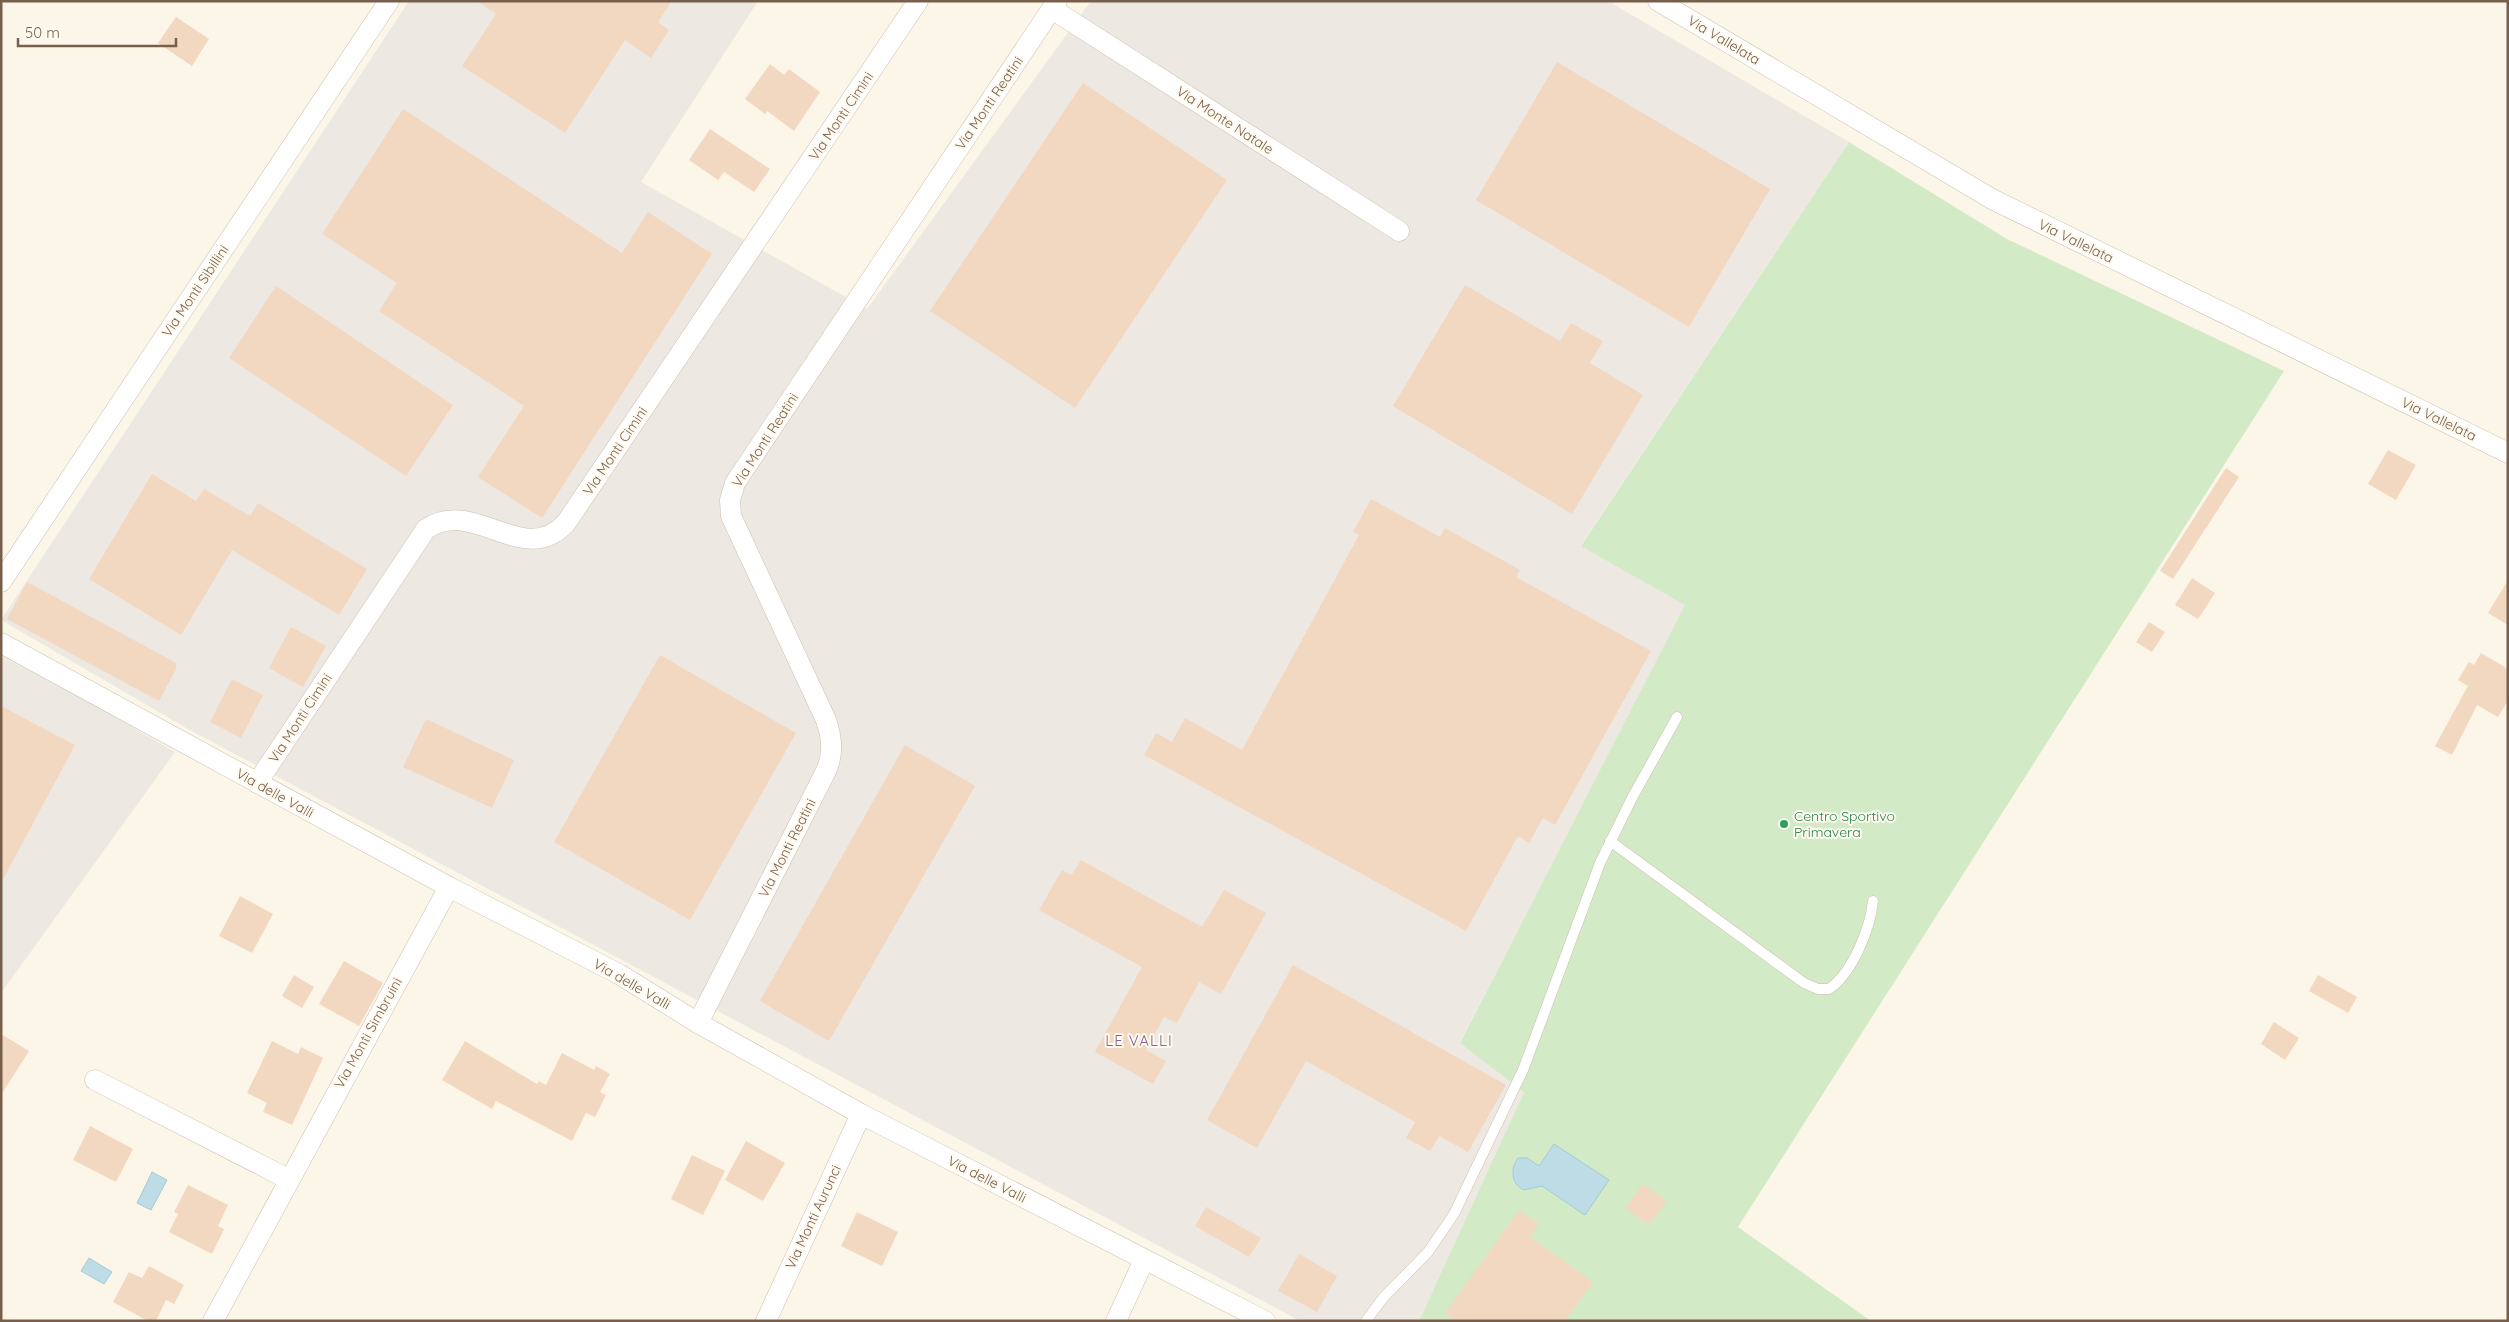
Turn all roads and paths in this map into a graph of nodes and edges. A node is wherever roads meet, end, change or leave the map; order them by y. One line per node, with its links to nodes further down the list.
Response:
1 (389, 1): 7 (street, Via Monti Sibillini)
2 (918, 1): 10 (street, Via Monti Cimini)
3 (1658, 1): 6 (street, Via Vallelata)
4 (1055, 5): 5 (street, Via Monte Natale); 14 (street, Via Monti Reatini)
5 (1399, 231)
6 (2508, 453)
7 (1, 582)
8 (1, 643): 10 (street, Via delle Valli)
9 (1676, 717): 11 (lane)
10 (257, 783): 12 (street, Via delle Valli)
11 (1610, 841): 13 (lane); 23 (lane)
12 (449, 887): 14 (street, Via delle Valli); 17 (street, Via Monti Simbruini)
13 (1873, 901)
14 (698, 1023): 16 (street, Via delle Valli)
15 (95, 1080): 17 (street)
16 (861, 1114): 18 (street, Via delle Valli); 20 (street, Via Monti Aurunci)
17 (288, 1179): 19 (street, Via Monti Simbruini)
18 (1144, 1260): 21 (street); 22 (street, Via delle Valli)
19 (213, 1321)
20 (766, 1321)
21 (1116, 1321)
22 (1265, 1321)
23 (1366, 1321)

